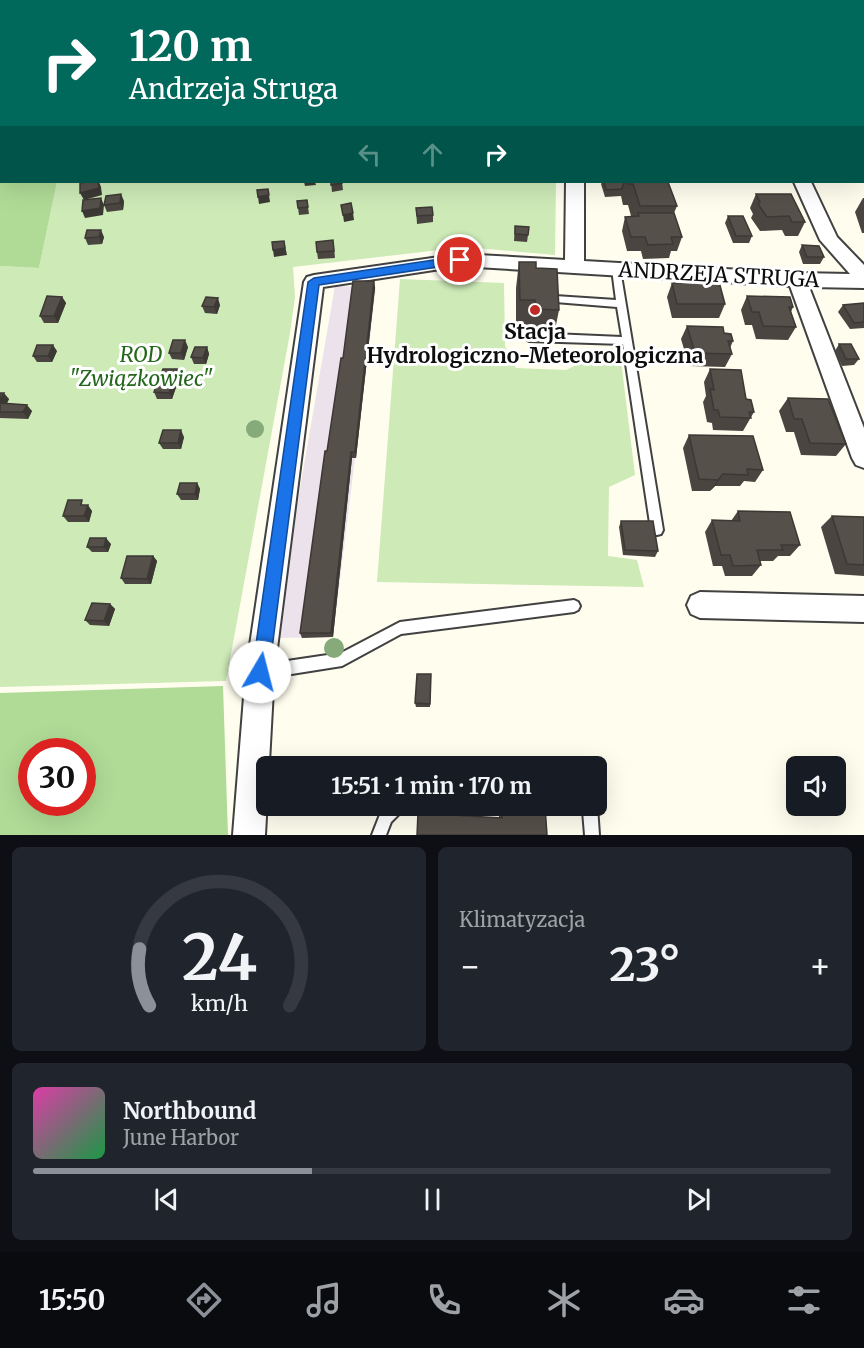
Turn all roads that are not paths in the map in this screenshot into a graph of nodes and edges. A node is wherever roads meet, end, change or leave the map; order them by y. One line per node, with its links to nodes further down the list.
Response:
1 (575, 183): 3 (street)
2 (803, 183): 5 (street, ANDRZEJA STRUGA)
3 (574, 267): 4 (street, ANDRZEJA STRUGA); 17 (street, ANDRZEJA STRUGA)
4 (616, 269): 6 (street, ANDRZEJA STRUGA); 8 (lane)
5 (864, 279): 6 (street, ANDRZEJA STRUGA)
6 (796, 280): 11 (street)
7 (555, 299): 8 (lane)
8 (622, 304): 10 (lane)
9 (529, 338): 10 (lane)
10 (628, 341): 13 (lane)
11 (856, 416): 12 (street)
12 (864, 458)
13 (657, 530)
14 (700, 605): 16 (street)
15 (574, 606): 17 (lane)
16 (864, 609)
17 (260, 672): 20 (street, ANDRZEJA STRUGA)
18 (387, 816): 21 (lane)
19 (591, 816): 22 (lane)
20 (249, 835)
21 (379, 835)
22 (592, 835)

